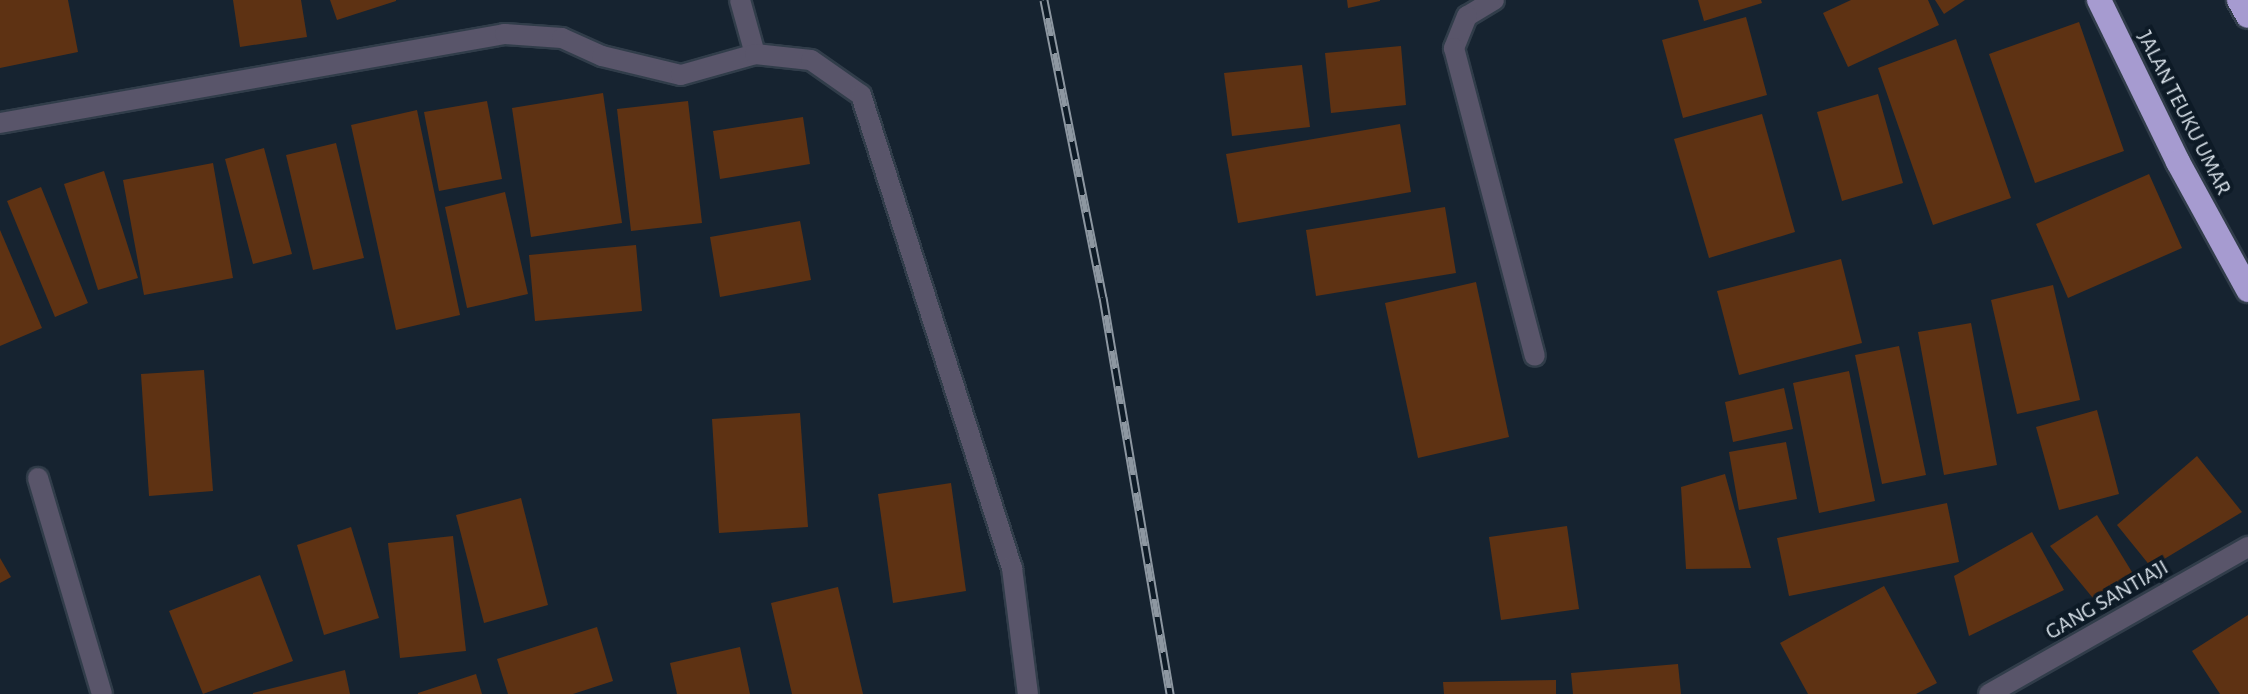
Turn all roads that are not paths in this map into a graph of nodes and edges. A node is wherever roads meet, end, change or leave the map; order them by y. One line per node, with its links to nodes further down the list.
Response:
1 (740, 0): 6 (street)
2 (1494, 0): 9 (street)
3 (2099, 0): 8 (highway, JALAN TEUKU UMAR)
4 (2239, 0): 5 (highway)
5 (2248, 16)
6 (755, 54): 7 (street); 13 (street)
7 (0, 123)
8 (2242, 281)
9 (1535, 356)
10 (38, 478): 12 (street)
11 (2248, 547): 14 (street, GANG SANTIAJI)
12 (102, 694)
13 (1028, 694)
14 (1989, 694)

